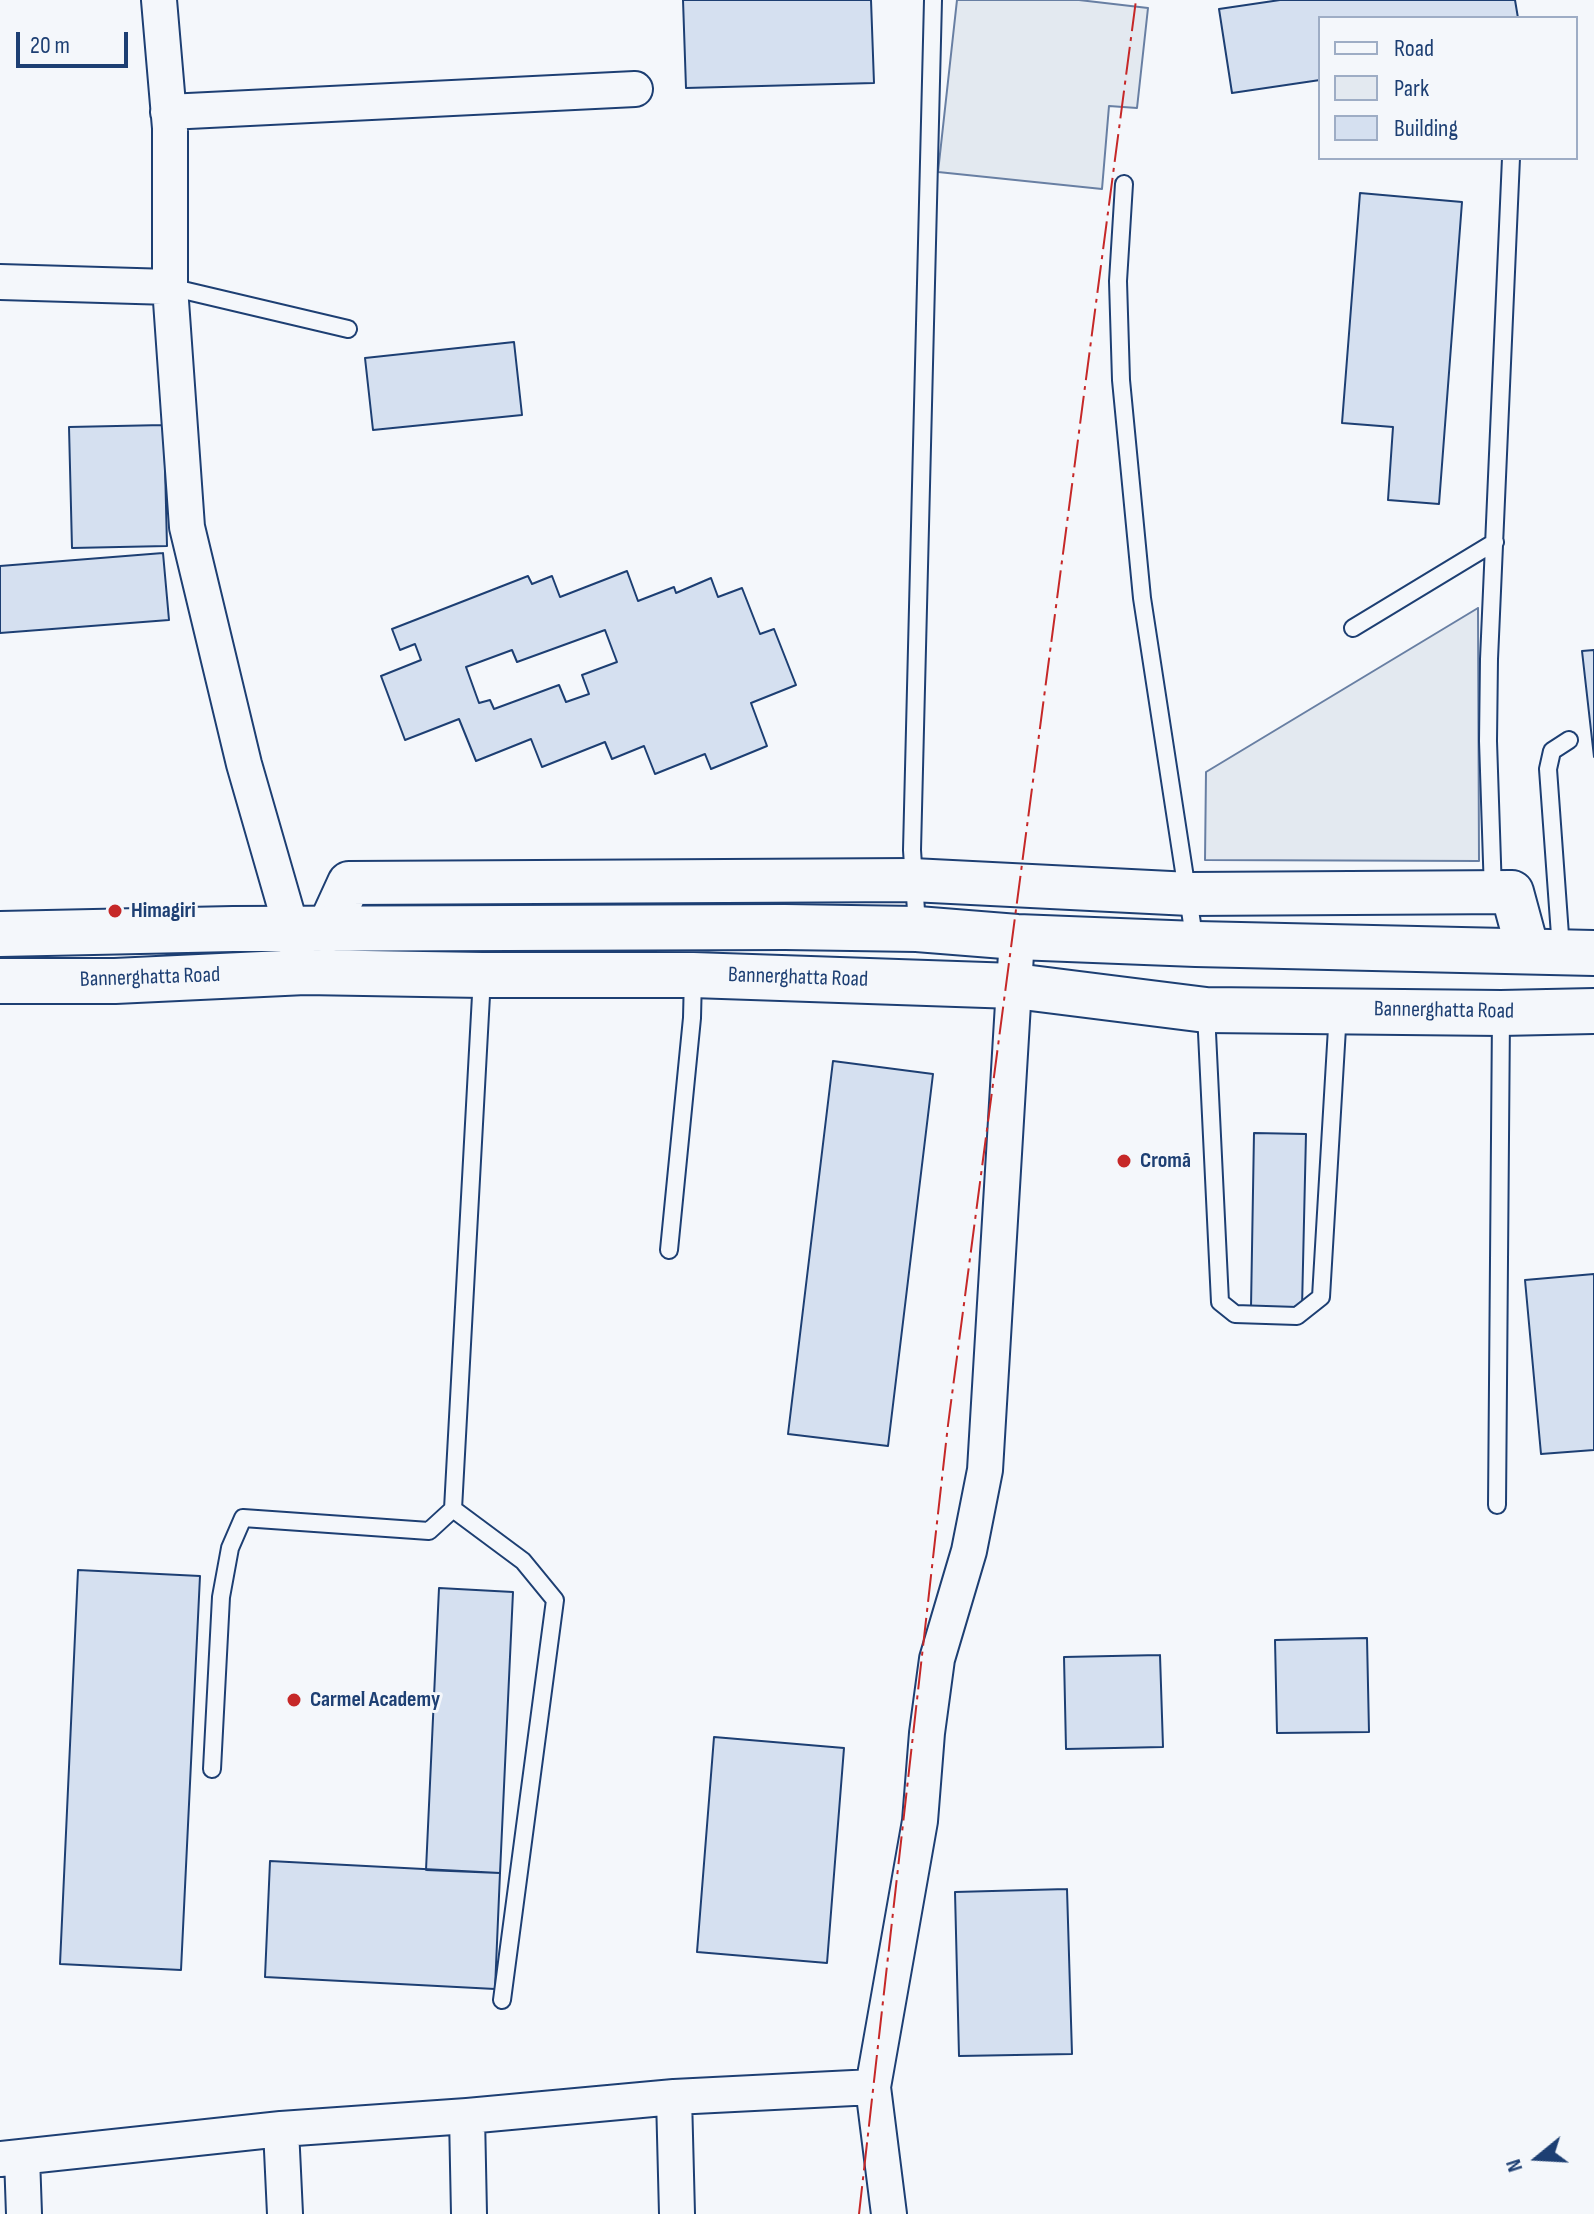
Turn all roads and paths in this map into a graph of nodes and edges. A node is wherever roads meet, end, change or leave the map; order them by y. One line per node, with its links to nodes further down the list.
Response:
1 (159, 0): 4 (street)
2 (933, 0): 13 (lane)
3 (635, 89): 4 (street)
4 (168, 112): 8 (street)
5 (1511, 160): 10 (lane)
6 (1124, 184): 15 (lane)
7 (0, 282): 8 (street)
8 (170, 287): 9 (lane); 17 (street)
9 (348, 329)
10 (1495, 542): 11 (lane); 14 (lane)
11 (1353, 628)
12 (1569, 740): 21 (lane)
13 (912, 880): 15 (street); 16 (lane); 17 (street)
14 (1493, 892): 15 (street); 21 (street)
15 (1190, 894): 20 (lane)
16 (917, 929): 17 (main road); 19 (main road)
17 (308, 930): 18 (main road); 22 (street)
18 (0, 934)
19 (1017, 937): 20 (main road); 26 (street)
20 (1196, 944): 21 (main road)
21 (1561, 952)
22 (305, 972): 23 (main road, Bannerghatta Road); 25 (main road, Bannerghatta Road)
23 (482, 975): 24 (main road, Bannerghatta Road); 33 (lane)
24 (693, 975): 26 (main road, Bannerghatta Road); 31 (lane)
25 (0, 981)
26 (1015, 986): 27 (main road, Bannerghatta Road); 36 (street)
27 (1206, 1010): 28 (main road, Bannerghatta Road); 28 (lane)
28 (1338, 1010): 30 (main road, Bannerghatta Road)
29 (1594, 1011): 30 (main road, Bannerghatta Road)
30 (1501, 1013): 32 (lane)
31 (669, 1250)
32 (1497, 1505)
33 (453, 1509): 34 (lane); 35 (lane)
34 (212, 1769)
35 (502, 2000)
36 (873, 2087): 37 (street); 45 (street)
37 (674, 2097): 38 (street); 44 (street)
38 (467, 2116): 39 (street); 43 (street)
39 (281, 2129): 40 (street); 42 (street)
40 (11, 2158): 41 (street)
41 (24, 2214)
42 (285, 2214)
43 (469, 2214)
44 (677, 2214)
45 (889, 2214)

